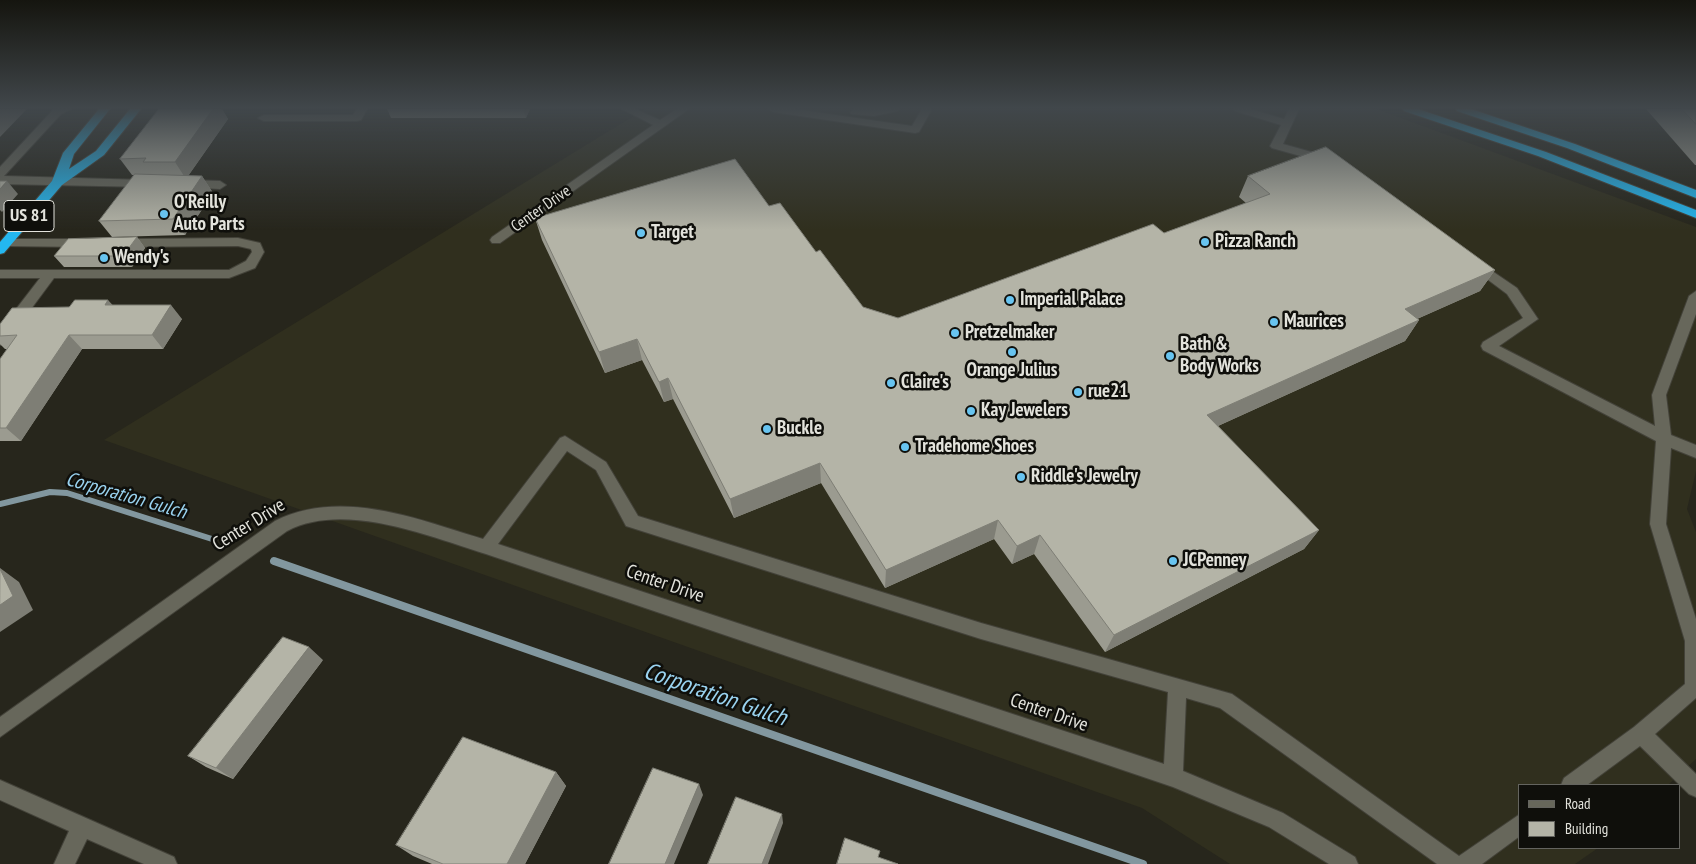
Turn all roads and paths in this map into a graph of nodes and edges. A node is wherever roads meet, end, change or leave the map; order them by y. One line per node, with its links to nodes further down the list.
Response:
1 (23, 149): 9 (street)
2 (72, 149): 11 (highway, US 81)
3 (103, 149): 11 (highway, US 81)
4 (626, 149): 17 (street, Center Drive)
5 (1290, 149): 8 (street)
6 (1528, 149): 16 (highway)
7 (1579, 149): 15 (highway)
8 (1342, 167)
9 (0, 174)
10 (0, 180): 11 (street)
11 (58, 182): 12 (street); 20 (highway, US 81)
12 (162, 184)
13 (181, 184): 14 (street)
14 (220, 185)
15 (1696, 194)
16 (1696, 214)
17 (496, 240)
18 (94, 243): 20 (street)
19 (113, 243): 23 (street)
20 (3, 246)
21 (1464, 254): 26 (street)
22 (0, 274): 23 (street)
23 (50, 274): 25 (street)
24 (1696, 296): 26 (street)
25 (0, 340)
26 (1664, 438): 27 (street); 31 (street)
27 (1696, 452)
28 (486, 547): 29 (street); 30 (street, Center Drive); 32 (street, Center Drive)
29 (1177, 686): 32 (street); 41 (street)
30 (0, 728)
31 (1641, 734): 33 (street); 34 (street)
32 (1173, 777): 40 (street, Center Drive)
33 (1573, 784)
34 (1696, 787)
35 (0, 790): 37 (street)
36 (1518, 825): 42 (street)
37 (82, 827): 38 (street); 39 (street)
38 (64, 864)
39 (167, 864)
40 (1348, 864)
41 (1454, 864)
42 (1465, 864)

